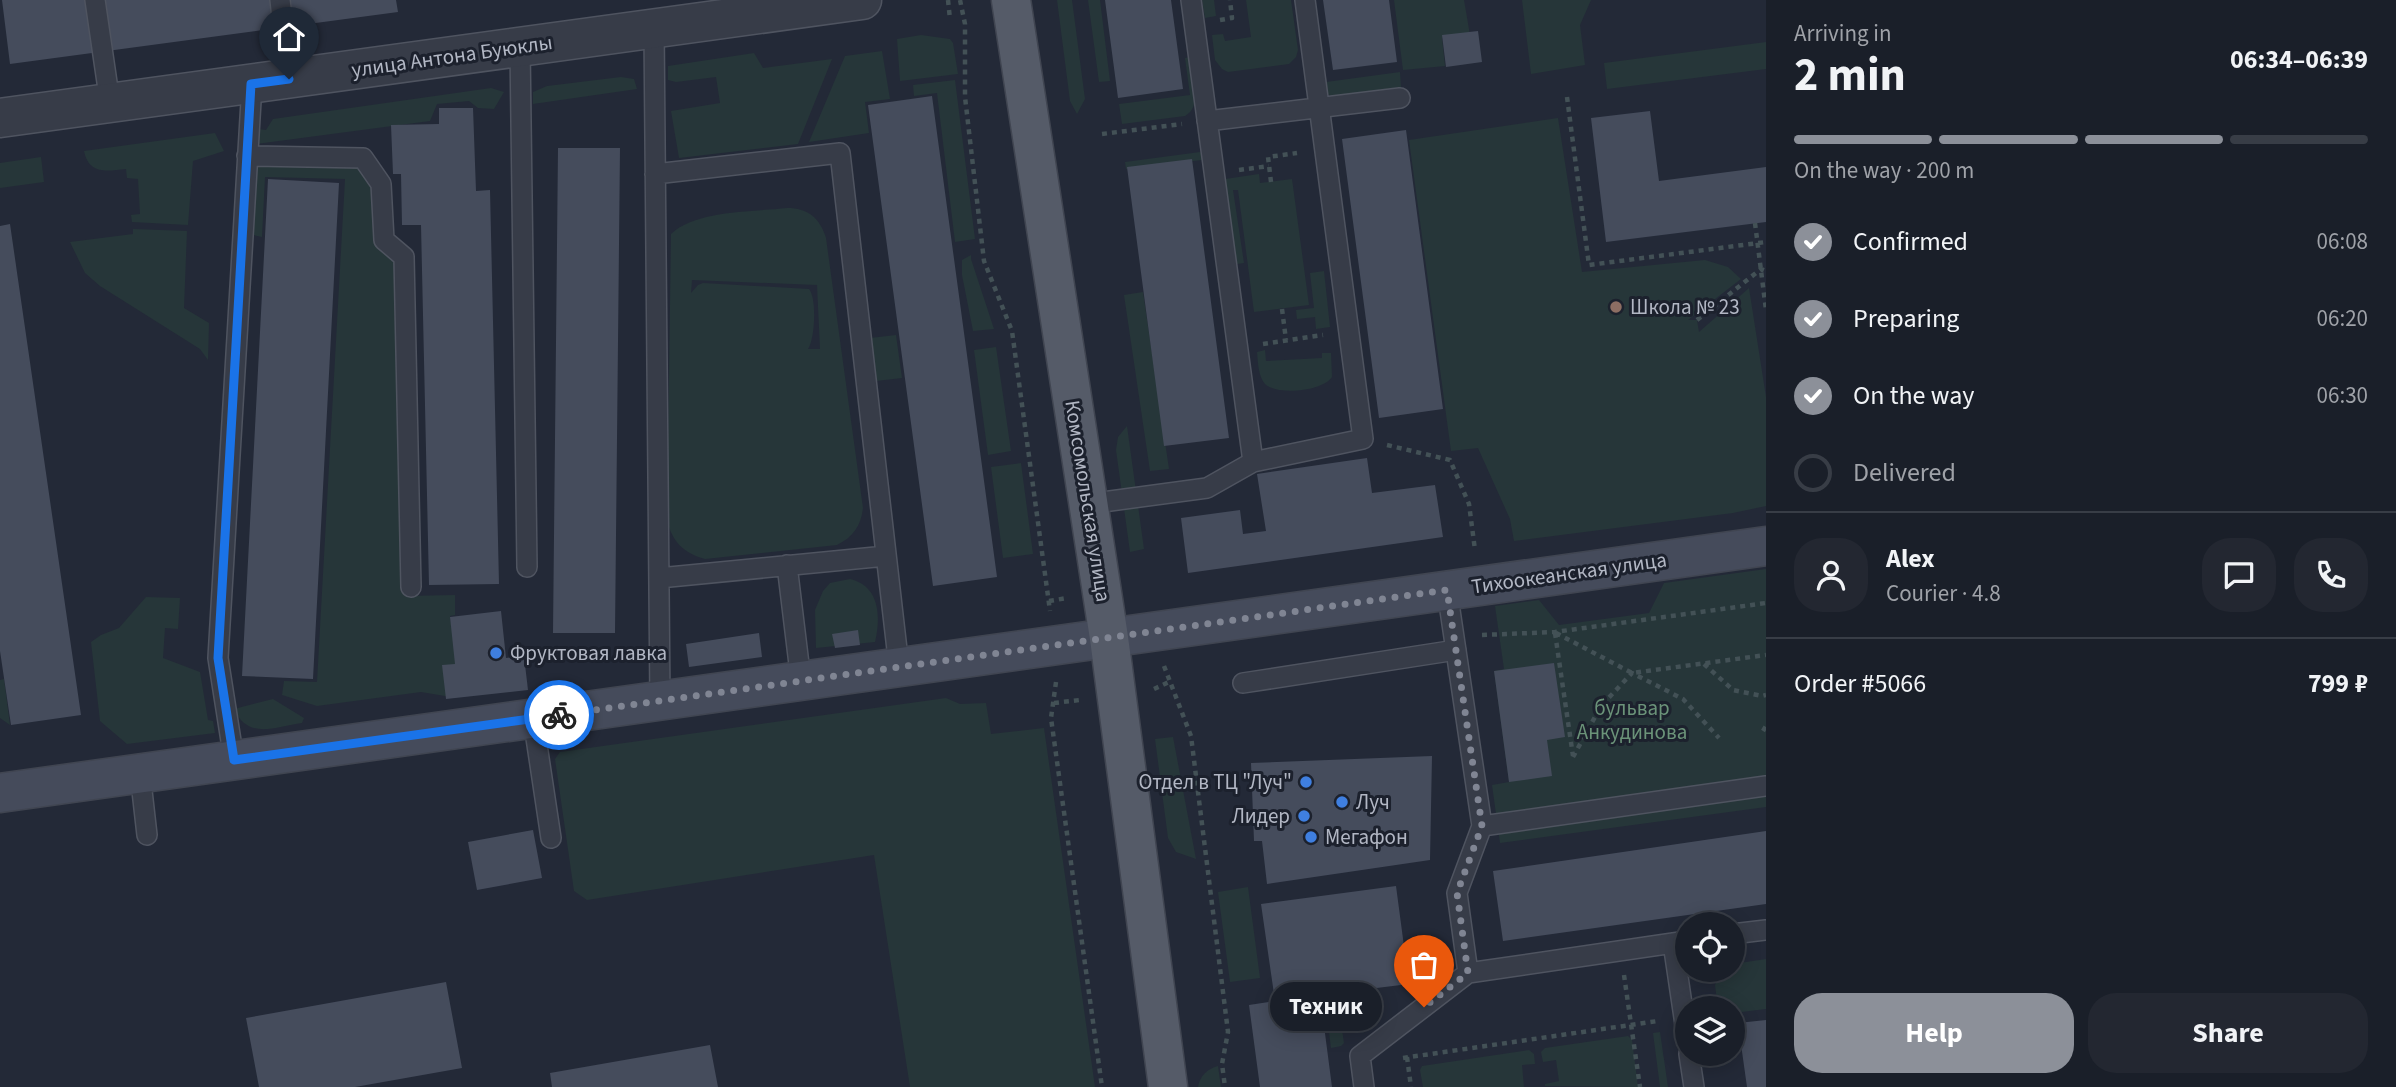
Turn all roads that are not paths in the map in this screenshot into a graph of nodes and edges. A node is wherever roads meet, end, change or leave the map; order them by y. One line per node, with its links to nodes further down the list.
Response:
1 (96, 0): 12 (lane)
2 (280, 0): 9 (lane)
3 (862, 0): 7 (street, улица Антона Буюклы)
4 (1012, 0): 19 (main road, Комсомольская улица)
5 (1191, 0): 15 (lane)
6 (1305, 0): 13 (lane)
7 (654, 28): 8 (street, улица Антона Буюклы); 17 (lane)
8 (520, 47): 9 (street, улица Антона Буюклы); 23 (lane)
9 (289, 79): 10 (street, улица Антона Буюклы)
10 (251, 84): 12 (street, улица Антона Буюклы); 16 (lane)
11 (1400, 98): 13 (lane)
12 (110, 103): 14 (street, улица Антона Буюклы)
13 (1319, 107): 15 (lane); 18 (lane)
14 (0, 118)
15 (1208, 121): 18 (lane)
16 (247, 156): 25 (lane); 34 (lane)
17 (655, 174): 21 (lane); 24 (lane)
18 (1253, 462): 19 (lane)
19 (1088, 504): 27 (main road, Комсомольская улица)
20 (1766, 546): 26 (street, Тихоокеанская улица)
21 (886, 556): 22 (lane); 29 (lane)
22 (787, 565): 24 (lane); 30 (lane)
23 (527, 567)
24 (659, 578): 32 (lane)
25 (411, 587)
26 (1447, 590): 27 (street, Тихоокеанская улица); 28 (lane)
27 (1109, 638): 29 (street, Тихоокеанская улица); 46 (main road, Комсомольская улица)
28 (1456, 650): 31 (lane); 38 (lane)
29 (899, 667): 30 (street, Тихоокеанская улица)
30 (801, 681): 32 (street, Тихоокеанская улица)
31 (1243, 683)
32 (660, 701): 33 (street, Тихоокеанская улица)
33 (533, 718): 34 (street, Тихоокеанская улица); 40 (lane)
34 (234, 760): 35 (street, Тихоокеанская улица)
35 (140, 774): 37 (street, Тихоокеанская улица); 39 (lane)
36 (1766, 786): 38 (lane)
37 (0, 793)
38 (1482, 826): 44 (lane)
39 (147, 835)
40 (551, 838)
41 (1766, 930): 42 (lane)
42 (1745, 932)
43 (1675, 943): 44 (lane)
44 (1468, 973): 47 (lane)
45 (1691, 1066): 48 (lane)
46 (1168, 1087)
47 (1364, 1087)
48 (1695, 1087)

